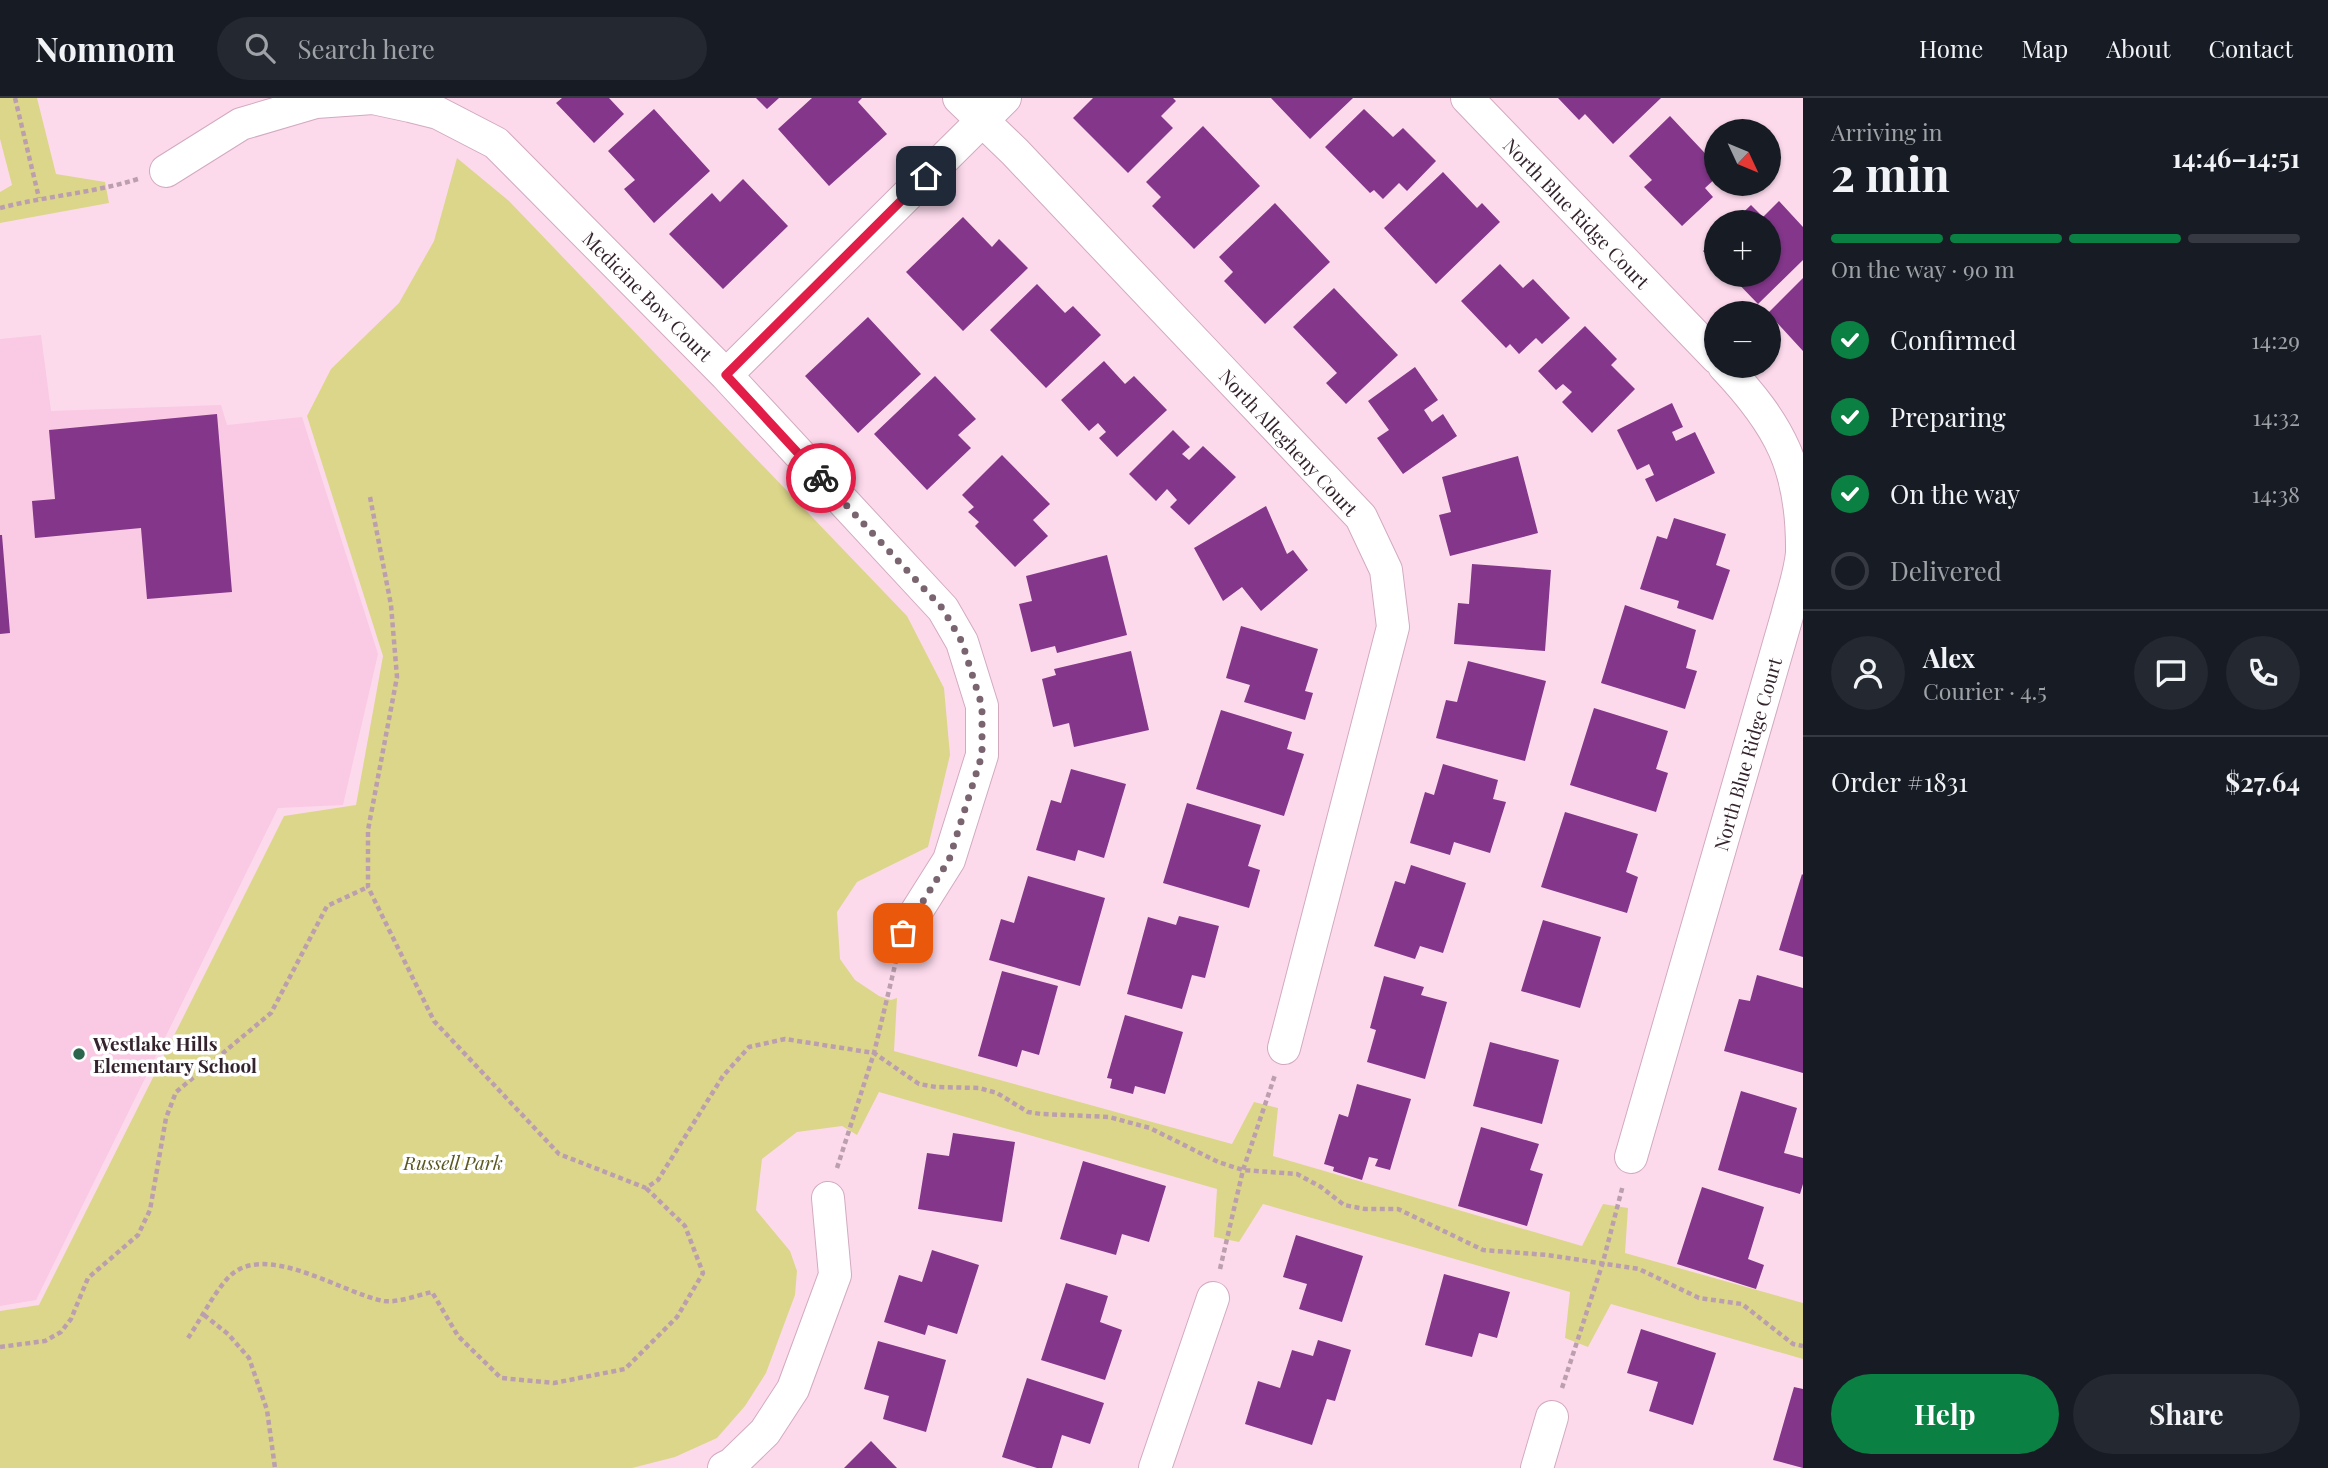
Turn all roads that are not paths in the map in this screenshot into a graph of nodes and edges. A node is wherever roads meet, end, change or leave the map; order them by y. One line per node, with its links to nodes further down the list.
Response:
1 (959, 98): 4 (street, North Allegheny Court)
2 (1005, 98): 4 (street)
3 (1467, 98): 6 (street, North Blue Ridge Court)
4 (982, 121): 7 (street); 10 (street, North Allegheny Court)
5 (166, 171): 7 (street, Medicine Bow Court)
6 (1704, 345)
7 (726, 375): 9 (street, Medicine Bow Court)
8 (1736, 378): 11 (street, North Blue Ridge Court)
9 (903, 933)
10 (1284, 1048)
11 (1631, 1157)
12 (828, 1198): 15 (street)
13 (1213, 1298): 16 (street)
14 (1552, 1417): 17 (street)
15 (724, 1468)
16 (1155, 1468)
17 (1537, 1468)

